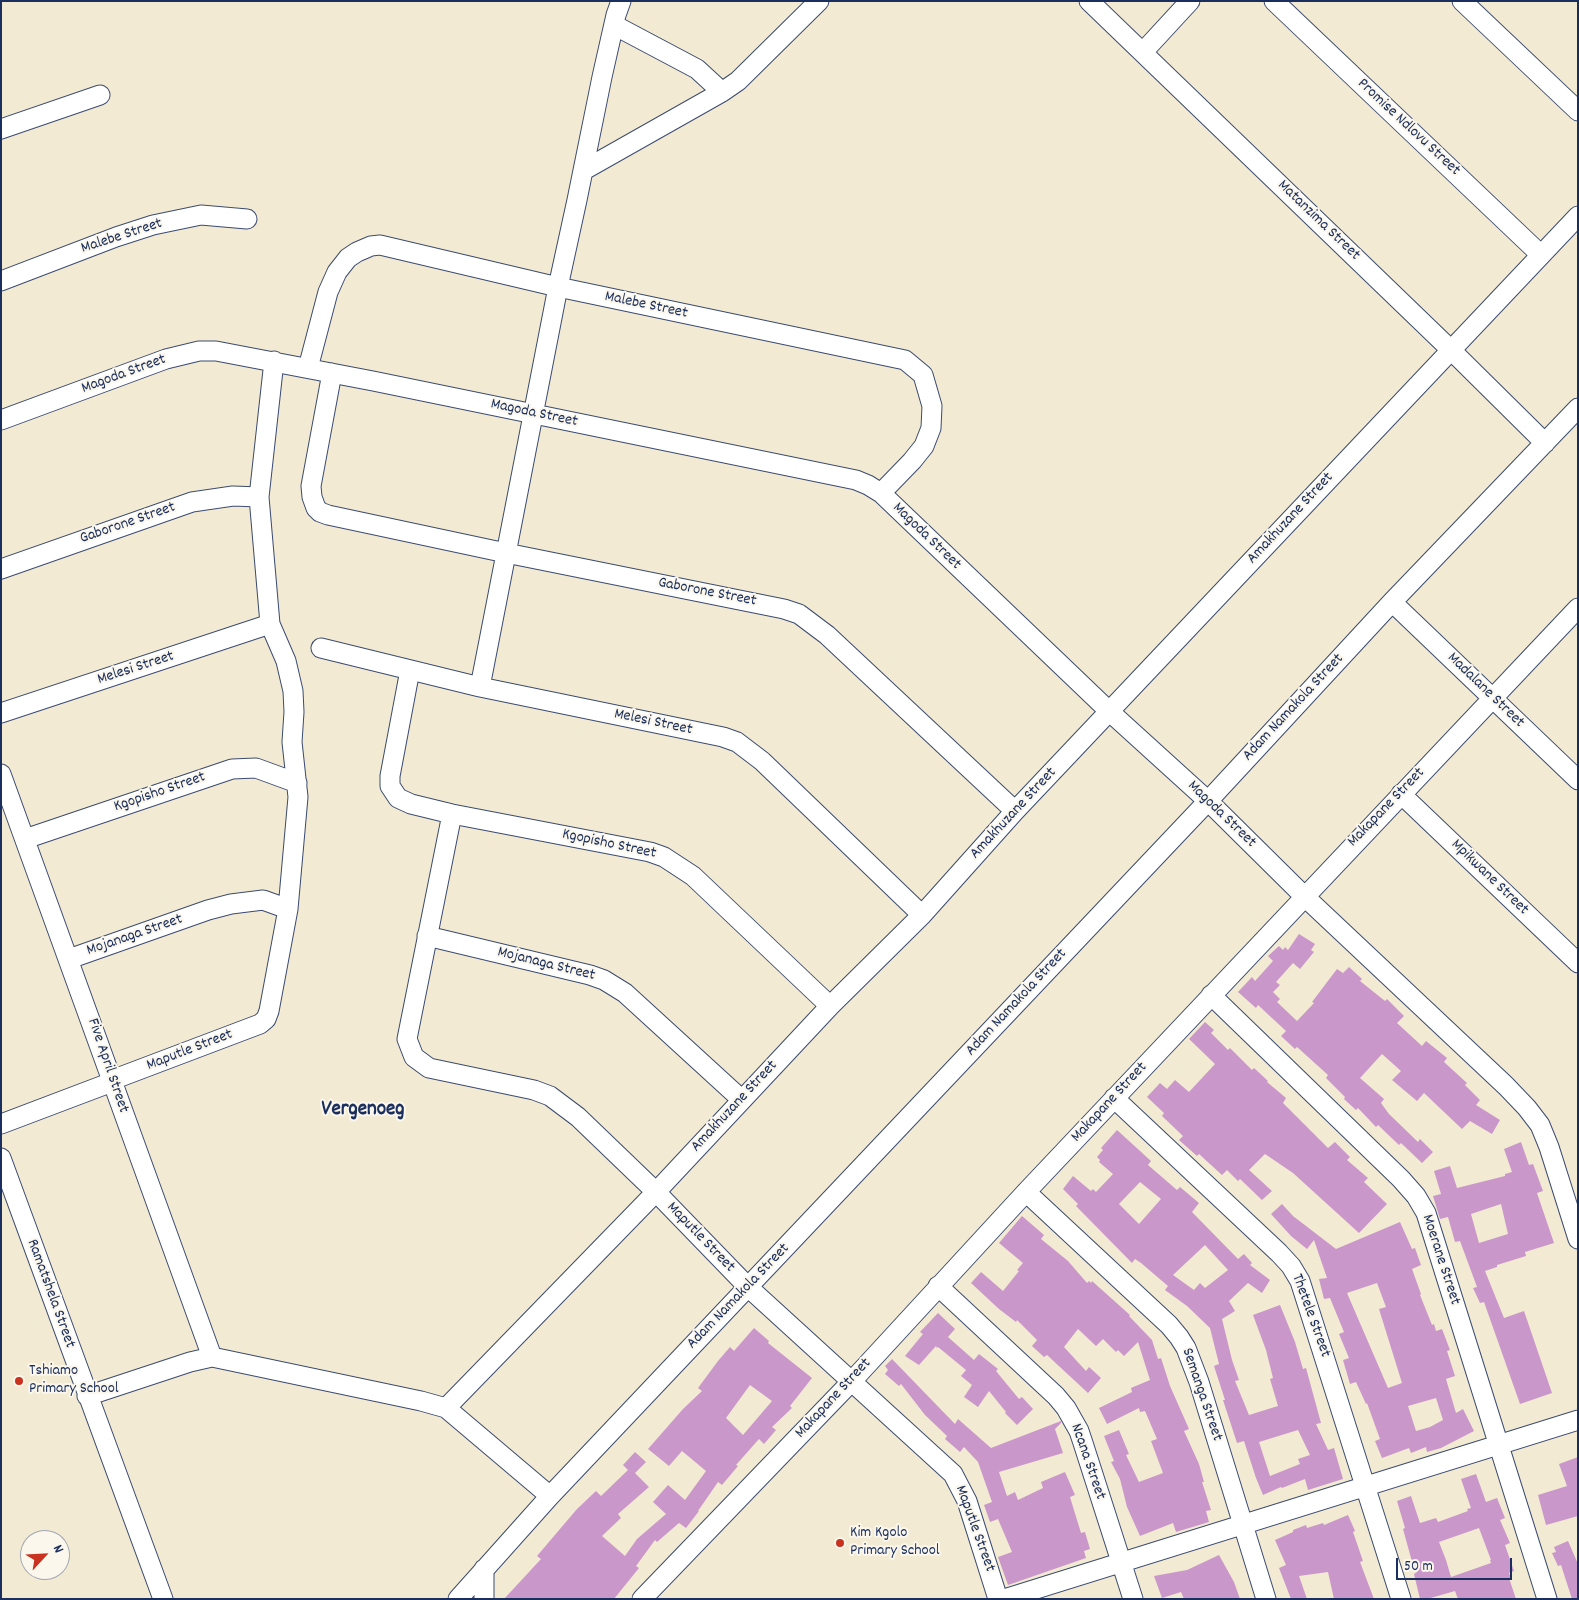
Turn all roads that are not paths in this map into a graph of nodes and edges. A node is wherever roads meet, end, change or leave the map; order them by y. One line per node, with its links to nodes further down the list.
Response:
1 (621, 1): 7 (street)
2 (819, 1): 9 (street)
3 (1089, 1): 8 (street, Matanzima Street)
4 (1190, 1): 8 (street)
5 (1274, 1): 16 (street, Promise Ndlovu Street)
6 (1462, 1): 11 (street)
7 (614, 25): 9 (street); 13 (street)
8 (1143, 52): 19 (street, Matanzima Street)
9 (722, 92): 13 (street)
10 (100, 95): 12 (street)
11 (1578, 111)
12 (1, 129)
13 (584, 170): 18 (street)
14 (1578, 216): 16 (street, Amakhuzane Street)
15 (247, 218): 17 (street, Malebe Street)
16 (1542, 255): 19 (street, Amakhuzane Street)
17 (1, 281)
18 (558, 287): 21 (street, Malebe Street); 24 (street); 27 (street, Malebe Street)
19 (1451, 350): 26 (street, Matanzima Street); 38 (street, Amakhuzane Street)
20 (274, 361): 21 (street, Magoda Street); 25 (street, Magoda Street); 28 (street)
21 (308, 368): 22 (street, Magoda Street)
22 (332, 373): 24 (street, Magoda Street); 29 (street, Gaborone Street)
23 (1578, 408): 26 (street, Adam Namakola Street)
24 (533, 414): 27 (street, Magoda Street); 29 (street)
25 (1, 420)
26 (1544, 443): 31 (street, Adam Namakola Street)
27 (881, 494): 38 (street, Magoda Street)
28 (259, 497): 30 (street, Gaborone Street); 33 (street)
29 (506, 553): 36 (street); 45 (street, Gaborone Street)
30 (1, 569)
31 (1392, 602): 37 (street, Madalane Street); 44 (street, Adam Namakola Street)
32 (1578, 608): 37 (street, Makapane Street)
33 (270, 624): 39 (street, Melesi Street); 42 (street)
34 (321, 648): 35 (street, Melesi Street)
35 (410, 670): 36 (street, Melesi Street); 46 (street, Kgopisho Street)
36 (480, 687): 50 (street, Melesi Street)
37 (1492, 698): 41 (street, Madalane Street); 43 (street, Makapane Street)
38 (1110, 712): 44 (street, Magoda Street); 45 (street, Amakhuzane Street)
39 (1, 713)
40 (1, 774): 47 (street, Five April Street)
41 (1578, 780)
42 (297, 782): 47 (street, Kgopisho Street); 49 (street)
43 (1401, 794): 48 (street, Makapane Street); 53 (street, Mpikwane Street)
44 (1208, 801): 48 (street, Magoda Street); 65 (street, Adam Namakola Street)
45 (1015, 811): 50 (street, Amakhuzane Street)
46 (452, 814): 51 (street); 55 (street, Kgopisho Street)
47 (25, 839): 52 (street, Five April Street)
48 (1304, 896): 54 (street, Makapane Street); 63 (street, Magoda Street)
49 (288, 909): 52 (street, Mojanaga Street); 56 (street, Maputle Street)
50 (922, 915): 55 (street, Amakhuzane Street)
51 (427, 936): 58 (street, Mojanaga Street); 61 (street, Maputle Street)
52 (69, 959): 56 (street, Five April Street)
53 (1578, 963)
54 (1211, 995): 57 (street, Makapane Street); 71 (street, Moerane Street)
55 (830, 1006): 58 (street, Amakhuzane Street)
56 (112, 1081): 59 (street, Maputle Street); 66 (street, Five April Street)
57 (1114, 1098): 62 (street, Makapane Street); 72 (street, Thetele Street)
58 (742, 1100): 61 (street, Amakhuzane Street)
59 (1, 1124)
60 (1, 1158): 68 (street, Ramatshela Street)
61 (656, 1192): 65 (street, Maputle Street); 69 (street, Amakhuzane Street)
62 (1026, 1192): 64 (street, Makapane Street); 74 (street, Semanga Street)
63 (1578, 1239)
64 (938, 1286): 67 (street, Makapane Street); 75 (street, Ncana Street)
65 (748, 1287): 67 (street, Maputle Street); 73 (street, Adam Namakola Street)
66 (212, 1357): 68 (street); 69 (street)
67 (852, 1381): 80 (street, Makapane Street); 81 (street, Maputle Street)
68 (87, 1396): 77 (street, Ramatshela Street)
69 (446, 1408): 73 (street)
70 (1578, 1420): 71 (street)
71 (1499, 1446): 72 (street); 86 (street, Moerane Street)
72 (1366, 1487): 74 (street); 85 (street, Thetele Street)
73 (550, 1496): 76 (street, Adam Namakola Street)
74 (1242, 1526): 75 (street); 84 (street, Semanga Street)
75 (1121, 1562): 82 (street); 83 (street, Ncana Street)
76 (484, 1569): 78 (street, Adam Namakola Street); 79 (street)
77 (162, 1599)
78 (458, 1599)
79 (484, 1599)
80 (642, 1599)
81 (998, 1599)
82 (1004, 1599)
83 (1132, 1599)
84 (1266, 1599)
85 (1401, 1599)
86 (1547, 1599)

